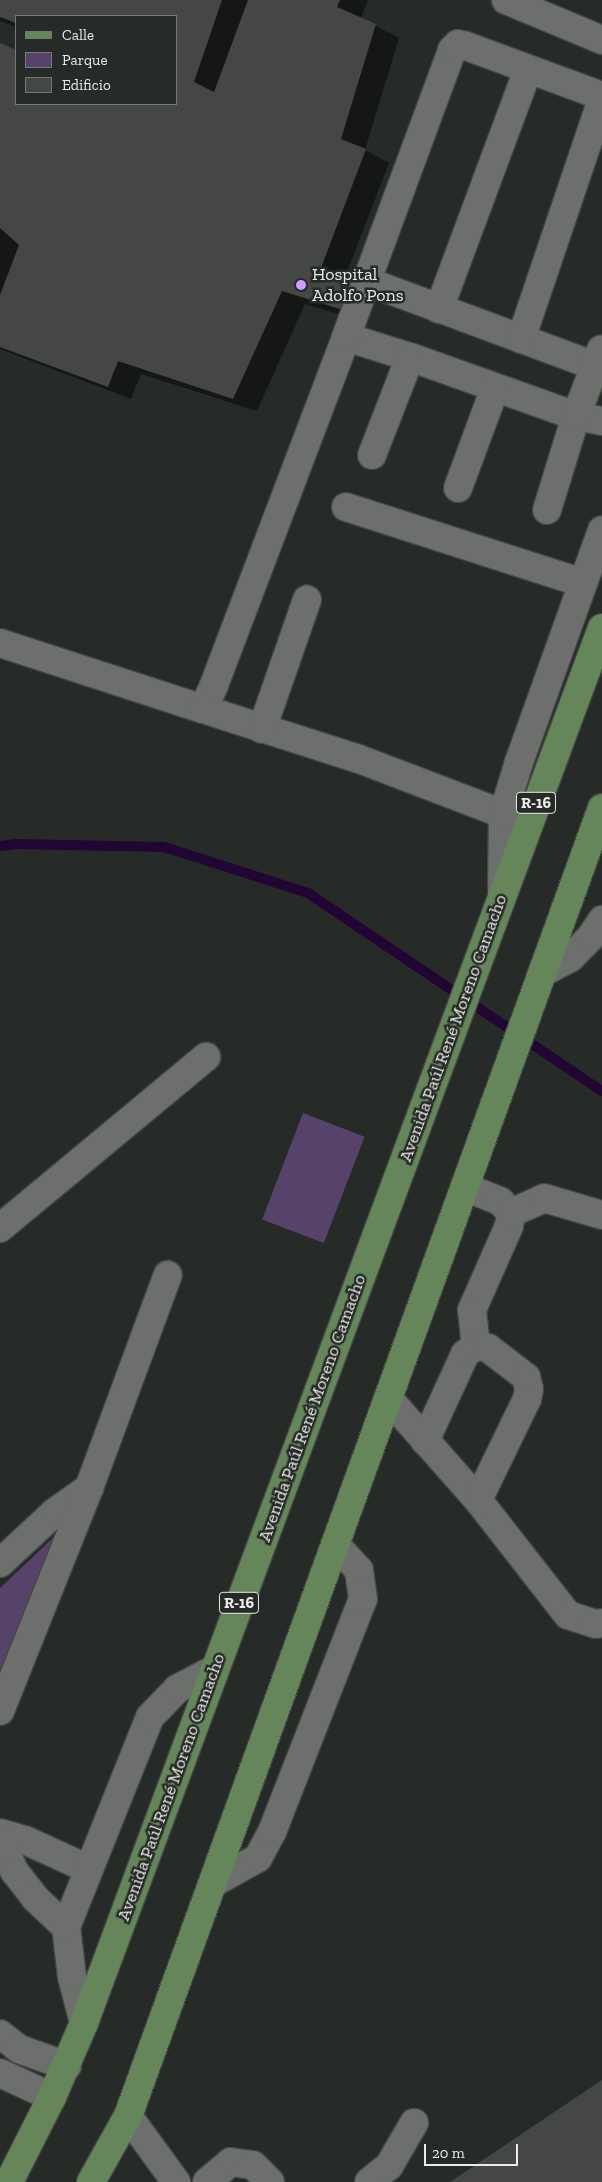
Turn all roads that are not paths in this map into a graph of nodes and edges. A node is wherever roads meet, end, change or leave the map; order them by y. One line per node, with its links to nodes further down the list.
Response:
1 (506, 0): 2 (street)
2 (602, 40)
3 (528, 70): 4 (street); 6 (street); 7 (street)
4 (602, 96)
5 (602, 100): 9 (street)
6 (366, 281): 7 (street); 8 (street)
7 (439, 309): 9 (street)
8 (346, 337): 10 (street); 23 (street)
9 (522, 339): 11 (street)
10 (410, 356): 12 (street); 14 (street)
11 (600, 361): 13 (street)
12 (495, 388): 13 (street); 15 (street)
13 (589, 418): 17 (street)
14 (372, 455)
15 (458, 488)
16 (346, 507): 19 (street)
17 (547, 510)
18 (602, 530): 19 (street)
19 (583, 583): 26 (street)
20 (307, 600): 24 (street)
21 (602, 628): 27 (main road, Avenida Paúl René Moreno Camacho / R-16)
22 (0, 643): 23 (street)
23 (203, 709): 24 (street)
24 (262, 730): 26 (street)
25 (602, 808): 29 (main road)
26 (503, 814): 27 (street)
27 (502, 895): 44 (main road, Avenida Paúl René Moreno Camacho / R-16)
28 (602, 920): 29 (street)
29 (542, 973): 31 (main road)
30 (206, 1057): 34 (street)
31 (465, 1187): 32 (street); 37 (main road)
32 (511, 1213): 33 (street); 36 (street)
33 (602, 1215)
34 (0, 1228)
35 (168, 1275): 39 (street)
36 (476, 1346): 38 (street); 40 (street)
37 (388, 1398): 38 (street); 41 (main road)
38 (426, 1441): 40 (street)
39 (89, 1488): 42 (street); 45 (street)
40 (478, 1500): 43 (street)
41 (335, 1544): 49 (main road); 49 (street)
42 (0, 1563)
43 (602, 1623)
44 (215, 1669): 48 (street); 51 (main road, Avenida Paúl René Moreno Camacho / R-16)
45 (0, 1711)
46 (0, 1834): 48 (street)
47 (0, 1840): 50 (street)
48 (88, 1869): 50 (street)
49 (213, 1883): 56 (main road)
50 (66, 1927): 51 (street)
51 (84, 2023): 53 (main road, Avenida Paúl René Moreno Camacho / R-16)
52 (0, 2034): 53 (street)
53 (67, 2066): 55 (main road, Avenida Paúl René Moreno Camacho / R-16)
54 (0, 2072): 55 (street)
55 (52, 2097): 58 (main road, Avenida Paúl René Moreno Camacho / R-16)
56 (128, 2116): 59 (main road); 60 (street)
57 (414, 2123): 63 (street)
58 (9, 2182)
59 (92, 2182)
60 (176, 2182)
61 (207, 2182): 62 (street)
62 (270, 2182)
63 (369, 2182)

